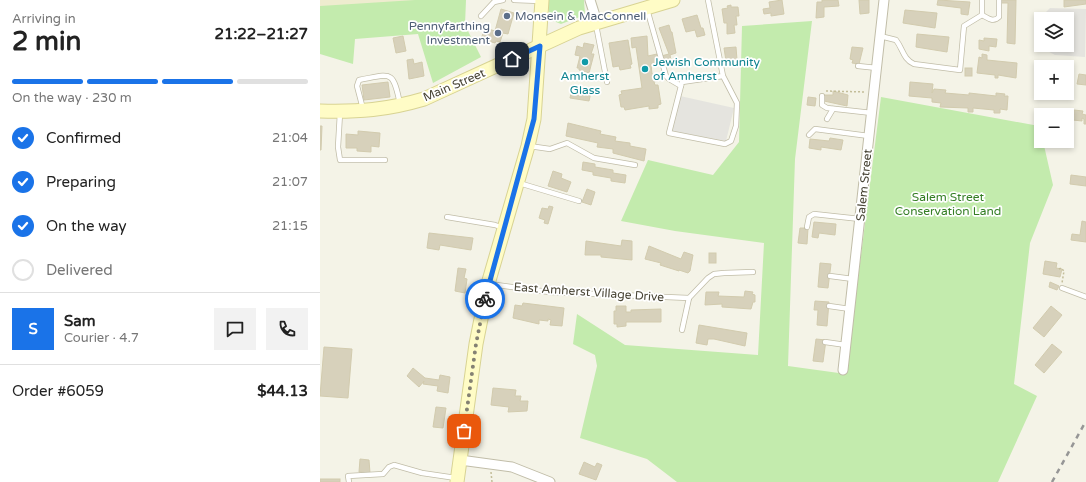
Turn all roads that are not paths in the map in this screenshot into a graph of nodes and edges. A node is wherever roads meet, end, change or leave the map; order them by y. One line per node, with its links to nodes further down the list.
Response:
1 (503, 0): 12 (lane)
2 (514, 0): 9 (lane)
3 (590, 0): 13 (street)
4 (673, 0): 10 (main road, Main Street)
5 (708, 0): 18 (lane)
6 (884, 0): 14 (street, Salem Street)
7 (982, 0): 11 (lane)
8 (1000, 0): 11 (lane)
9 (542, 1): 15 (main road)
10 (647, 7): 13 (main road, Main Street); 20 (lane)
11 (982, 15): 14 (lane)
12 (481, 16)
13 (596, 23): 15 (main road, Main Street); 19 (lane)
14 (880, 36): 17 (street, Salem Street)
15 (540, 46): 22 (main road, Main Street); 31 (main road)
16 (858, 66): 17 (lane)
17 (877, 68): 27 (street, Salem Street)
18 (723, 76): 20 (lane); 20 (lane)
19 (607, 82)
20 (681, 86)
21 (822, 96): 23 (lane)
22 (400, 106): 26 (main road, Main Street); 26 (lane)
23 (833, 109): 27 (lane); 28 (lane)
24 (320, 111): 25 (main road, Main Street)
25 (340, 111): 26 (main road, Main Street); 32 (lane)
26 (363, 111)
27 (872, 113): 30 (street, Salem Street)
28 (828, 119)
29 (810, 135): 30 (lane)
30 (869, 136): 37 (street, Salem Street)
31 (528, 146): 33 (lane); 34 (main road)
32 (386, 160)
33 (635, 165)
34 (518, 182): 35 (lane); 39 (main road)
35 (579, 201)
36 (447, 217): 39 (lane)
37 (860, 219): 38 (lane); 42 (street, Salem Street)
38 (807, 227)
39 (504, 229): 43 (main road)
40 (753, 272): 46 (lane)
41 (830, 276): 42 (lane)
42 (853, 279): 48 (street, Salem Street)
43 (488, 284): 46 (lane, East Amherst Village Drive); 53 (main road)
44 (1062, 288): 45 (lane)
45 (1086, 297)
46 (689, 298): 49 (lane)
47 (829, 306): 48 (lane)
48 (850, 309): 51 (street, Salem Street)
49 (682, 330)
50 (825, 342): 51 (lane)
51 (846, 345): 52 (street, Salem Street)
52 (843, 370)
53 (460, 460): 54 (main road); 56 (street)
54 (458, 480): 55 (lane)
55 (348, 482)
56 (550, 482)

